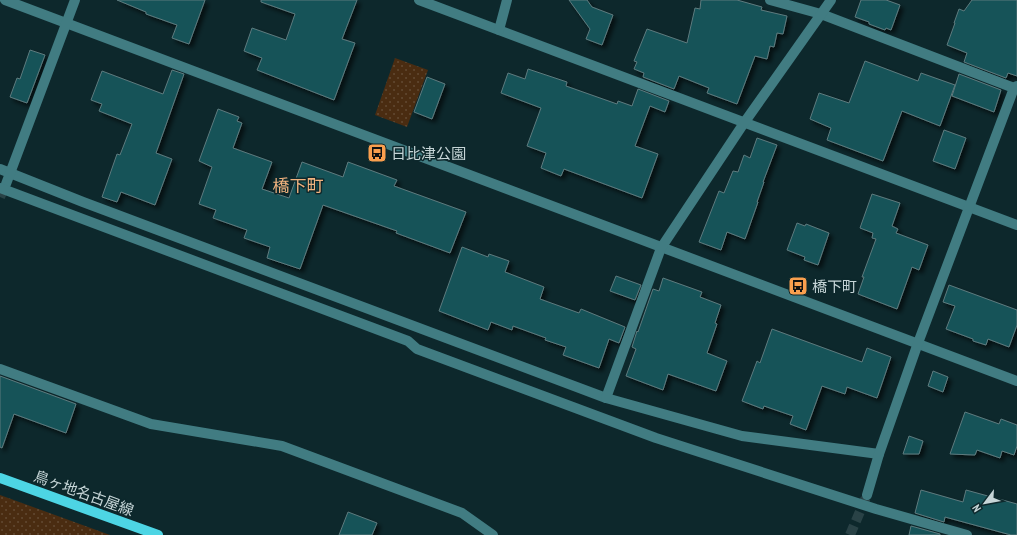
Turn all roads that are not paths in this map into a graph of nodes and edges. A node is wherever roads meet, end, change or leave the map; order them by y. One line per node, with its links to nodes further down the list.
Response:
1 (5, 0): 8 (street)
2 (75, 0): 8 (street)
3 (419, 0): 9 (street)
4 (507, 0): 9 (street)
5 (770, 0): 7 (street)
6 (831, 0): 7 (street)
7 (821, 14): 10 (street); 11 (street)
8 (66, 23): 13 (street); 17 (street)
9 (499, 30): 11 (street)
10 (1016, 87): 15 (street)
11 (744, 123): 15 (street); 17 (street)
12 (0, 168): 13 (street)
13 (11, 172): 14 (street); 21 (street)
14 (3, 186): 27 (street)
15 (970, 207): 16 (street); 18 (street)
16 (1017, 225)
17 (662, 248): 18 (street); 21 (street)
18 (918, 343): 20 (street); 22 (street)
19 (0, 369): 26 (street)
20 (1017, 381)
21 (606, 398): 22 (street)
22 (879, 454): 24 (street)
23 (0, 478): 25 (main road, 鳥ヶ地名古屋線)
24 (867, 495)
25 (158, 535)
26 (493, 535)
27 (967, 535)

